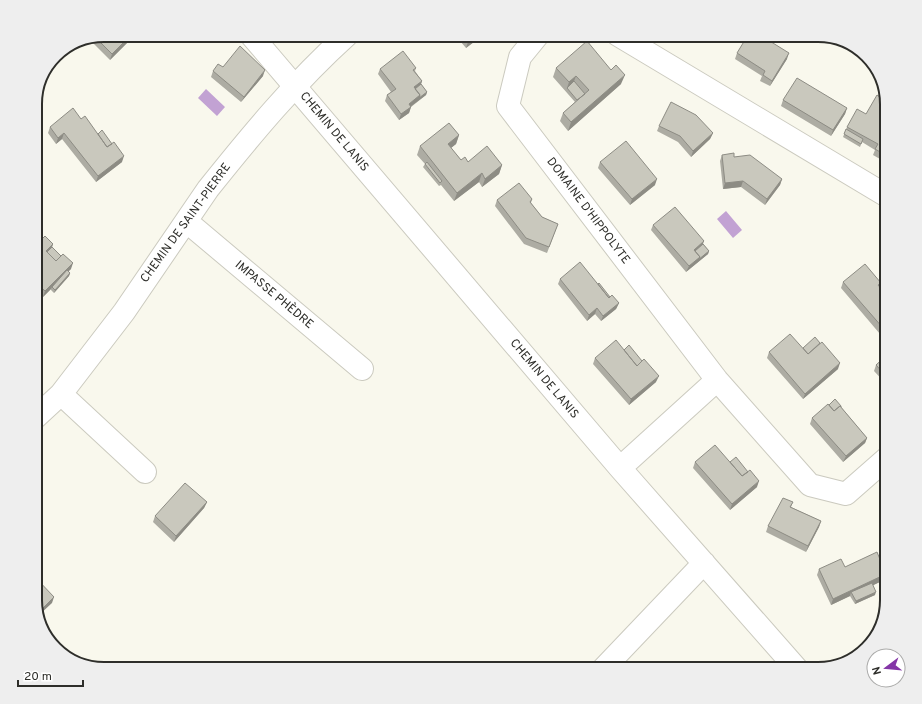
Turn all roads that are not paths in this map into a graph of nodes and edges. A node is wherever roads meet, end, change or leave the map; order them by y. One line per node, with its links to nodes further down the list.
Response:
1 (257, 42): 5 (street, CHEMIN DE LANIS)
2 (340, 42): 5 (street, CHEMIN DE SAINT-PIERRE)
3 (532, 42): 9 (street, DOMAINE D'HIPPOLYTE)
4 (630, 42): 6 (street)
5 (295, 85): 7 (street, CHEMIN DE SAINT-PIERRE); 13 (street, CHEMIN DE LANIS)
6 (880, 192)
7 (186, 221): 8 (street, IMPASSE PHÈDRE); 10 (street, CHEMIN DE SAINT-PIERRE)
8 (362, 368)
9 (717, 380): 12 (street, DOMAINE D'HIPPOLYTE); 13 (street)
10 (61, 394): 11 (street, CHEMIN DE SAINT-PIERRE); 14 (street)
11 (42, 412)
12 (880, 464)
13 (620, 468): 15 (street, CHEMIN DE LANIS)
14 (145, 472)
15 (704, 563): 16 (street); 17 (street, CHEMIN DE LANIS)
16 (609, 662)
17 (791, 662)

